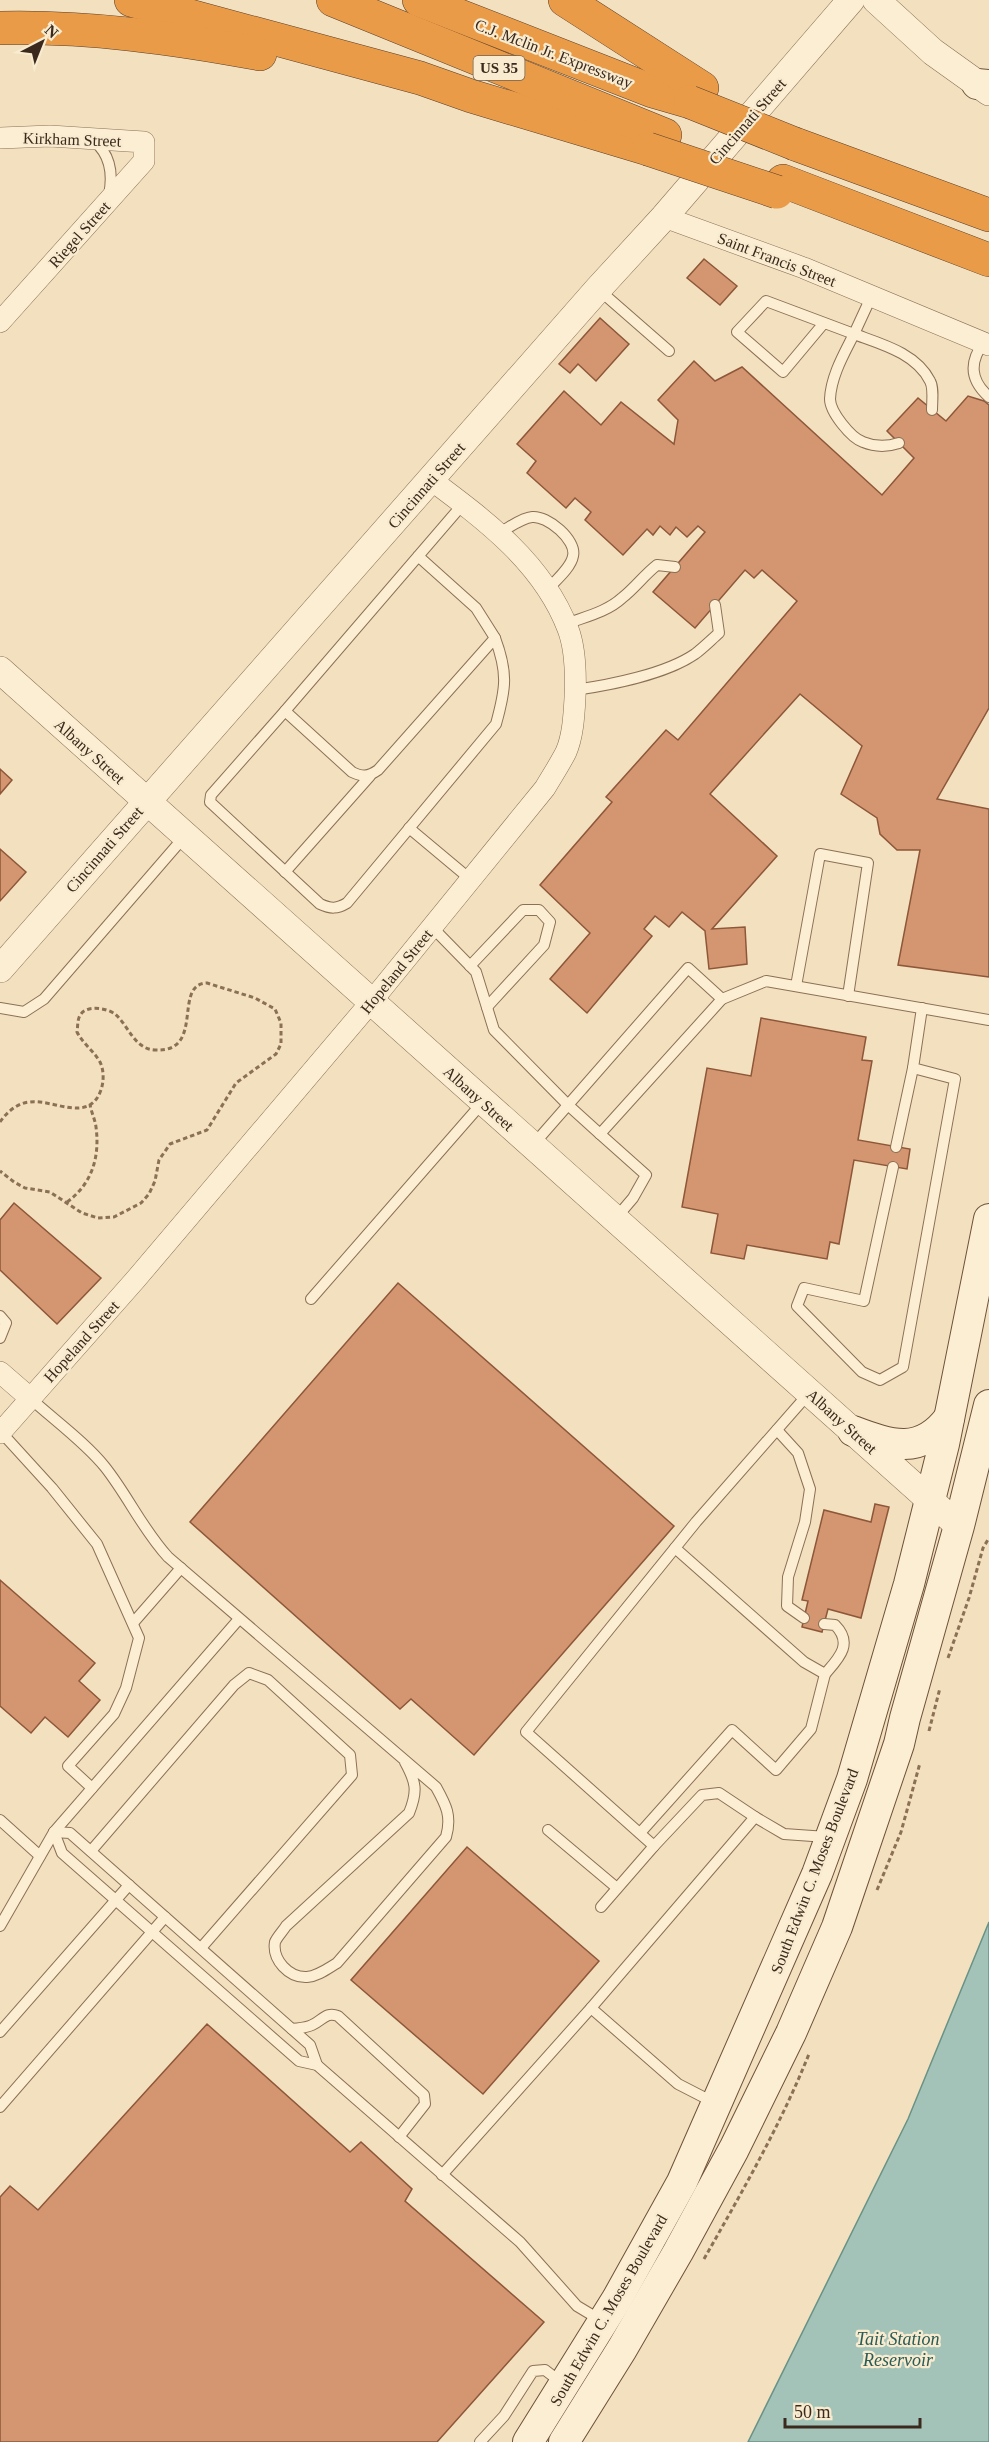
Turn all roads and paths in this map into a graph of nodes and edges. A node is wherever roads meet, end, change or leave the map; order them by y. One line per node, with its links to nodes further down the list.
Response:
1 (131, 0): 10 (highway)
2 (333, 0): 14 (highway, C.J. Mclin Jr. Expressway / US 35)
3 (419, 0): 9 (highway, C.J. Mclin Jr. Expressway / US 35)
4 (565, 0): 9 (highway)
5 (851, 0): 17 (street, Cincinnati Street)
6 (876, 0): 8 (street)
7 (0, 28): 10 (highway)
8 (985, 87)
9 (696, 95): 16 (highway, bridge)
10 (471, 96): 14 (highway)
11 (89, 137): 12 (street, Kirkham Street); 13 (street, Kirkham Street); 15 (lane)
12 (0, 138)
13 (144, 142): 15 (street, Riegel Street)
14 (657, 142): 18 (highway, US 35)
15 (107, 202): 21 (street, Riegel Street)
16 (989, 215)
17 (664, 217): 19 (street, Cincinnati Street); 20 (street, Saint Francis Street)
18 (989, 260)
19 (597, 289): 25 (lane); 29 (street, Cincinnati Street)
20 (880, 298): 23 (lane); 24 (street, Saint Francis Street)
21 (0, 322)
22 (824, 323): 22 (lane); 23 (lane)
23 (854, 334): 27 (lane); 28 (lane)
24 (986, 343): 26 (lane)
25 (669, 351)
26 (989, 397)
27 (932, 410)
28 (899, 443)
29 (430, 479): 30 (street, Hopeland Street); 42 (street, Cincinnati Street)
30 (463, 504): 31 (street, Hopeland Street); 32 (lane)
31 (499, 533): 34 (street, Hopeland Street); 34 (lane)
32 (418, 556): 37 (lane); 40 (lane)
33 (675, 567): 36 (lane)
34 (547, 590): 36 (street, Hopeland Street)
35 (715, 604): 39 (lane)
36 (566, 624): 39 (street, Hopeland Street)
37 (495, 638): 41 (lane); 43 (lane)
38 (0, 670): 42 (street, Albany Street)
39 (575, 690): 46 (street, Hopeland Street)
40 (285, 711): 41 (lane); 45 (lane)
41 (370, 776): 45 (lane)
42 (146, 802): 44 (street, Albany Street); 49 (street, Cincinnati Street)
43 (409, 828): 45 (lane); 46 (lane)
44 (185, 836): 53 (street, Albany Street); 55 (lane)
45 (285, 872)
46 (470, 879): 47 (street, Hopeland Street)
47 (432, 927): 48 (lane); 53 (street, Hopeland Street)
48 (470, 966): 54 (lane); 54 (lane)
49 (0, 969)
50 (796, 986): 51 (lane); 51 (lane); 52 (lane)
51 (848, 996): 56 (lane)
52 (722, 999): 61 (lane); 63 (lane)
53 (371, 1002): 59 (street, Albany Street); 76 (street, Hopeland Street)
54 (487, 1007): 61 (lane)
55 (0, 1008)
56 (922, 1008): 57 (lane); 58 (lane)
57 (989, 1020)
58 (913, 1068): 65 (lane); 66 (lane)
59 (483, 1101): 64 (street, Albany Street); 71 (lane)
60 (90, 1104): 62 (path); 68 (path); 68 (path)
61 (568, 1105): 63 (lane); 64 (lane)
62 (0, 1122)
63 (600, 1134): 69 (lane)
64 (533, 1146): 69 (street, Albany Street)
65 (896, 1147)
66 (893, 1167)
67 (0, 1171): 68 (path)
68 (67, 1202)
69 (615, 1219): 75 (street, Albany Street)
70 (989, 1219): 78 (main road, South Edwin C. Moses Boulevard)
71 (311, 1299)
72 (0, 1316): 73 (lane)
73 (0, 1338)
74 (0, 1372): 76 (street)
75 (810, 1392): 79 (lane); 80 (street, Albany Street)
76 (30, 1398): 81 (street, Hopeland Street); 85 (lane)
77 (989, 1405): 83 (main road, South Edwin C. Moses Boulevard)
78 (949, 1418): 80 (main road); 82 (main road, South Edwin C. Moses Boulevard)
79 (777, 1430): 84 (lane); 86 (lane)
80 (853, 1431): 82 (street, Albany Street)
81 (1, 1433): 88 (lane)
82 (930, 1500): 83 (street, Albany Street); 98 (main road, South Edwin C. Moses Boulevard)
83 (959, 1526): 118 (main road, South Edwin C. Moses Boulevard)
84 (675, 1548): 90 (lane); 97 (lane)
85 (181, 1568): 87 (lane); 88 (lane)
86 (804, 1618)
87 (240, 1619): 91 (lane); 92 (lane)
88 (133, 1623): 92 (lane)
89 (830, 1625): 90 (lane)
90 (825, 1674): 97 (lane)
91 (405, 1762): 91 (lane)
92 (92, 1788): 96 (lane)
93 (754, 1817): 98 (lane); 99 (lane); 110 (lane)
94 (0, 1821): 101 (lane)
95 (548, 1830): 103 (lane)
96 (54, 1832): 100 (lane); 101 (lane); 104 (lane)
97 (640, 1833): 99 (lane)
98 (830, 1838): 114 (main road, South Edwin C. Moses Boulevard)
99 (654, 1846): 103 (lane)
100 (91, 1851): 102 (lane); 109 (lane)
101 (40, 1856): 107 (lane)
102 (129, 1885): 104 (lane); 106 (lane)
103 (617, 1888): 105 (lane)
104 (115, 1900): 108 (lane); 112 (lane)
105 (601, 1907)
106 (165, 1917): 108 (lane); 109 (lane)
107 (0, 1926)
108 (152, 1932): 113 (lane); 115 (lane)
109 (201, 1948): 111 (lane)
110 (591, 2008): 114 (lane); 117 (lane)
111 (292, 2029): 113 (lane); 116 (lane)
112 (0, 2032)
113 (317, 2065): 116 (lane)
114 (718, 2105): 118 (main road, South Edwin C. Moses Boulevard)
115 (0, 2107)
116 (399, 2137): 117 (lane)
117 (442, 2175): 118 (lane)
118 (616, 2329): 119 (main road, South Edwin C. Moses Boulevard)
119 (577, 2393): 120 (lane); 121 (main road, South Edwin C. Moses Boulevard); 122 (main road, South Edwin C. Moses Boulevard)
120 (480, 2442)
121 (528, 2442)
122 (564, 2442)

